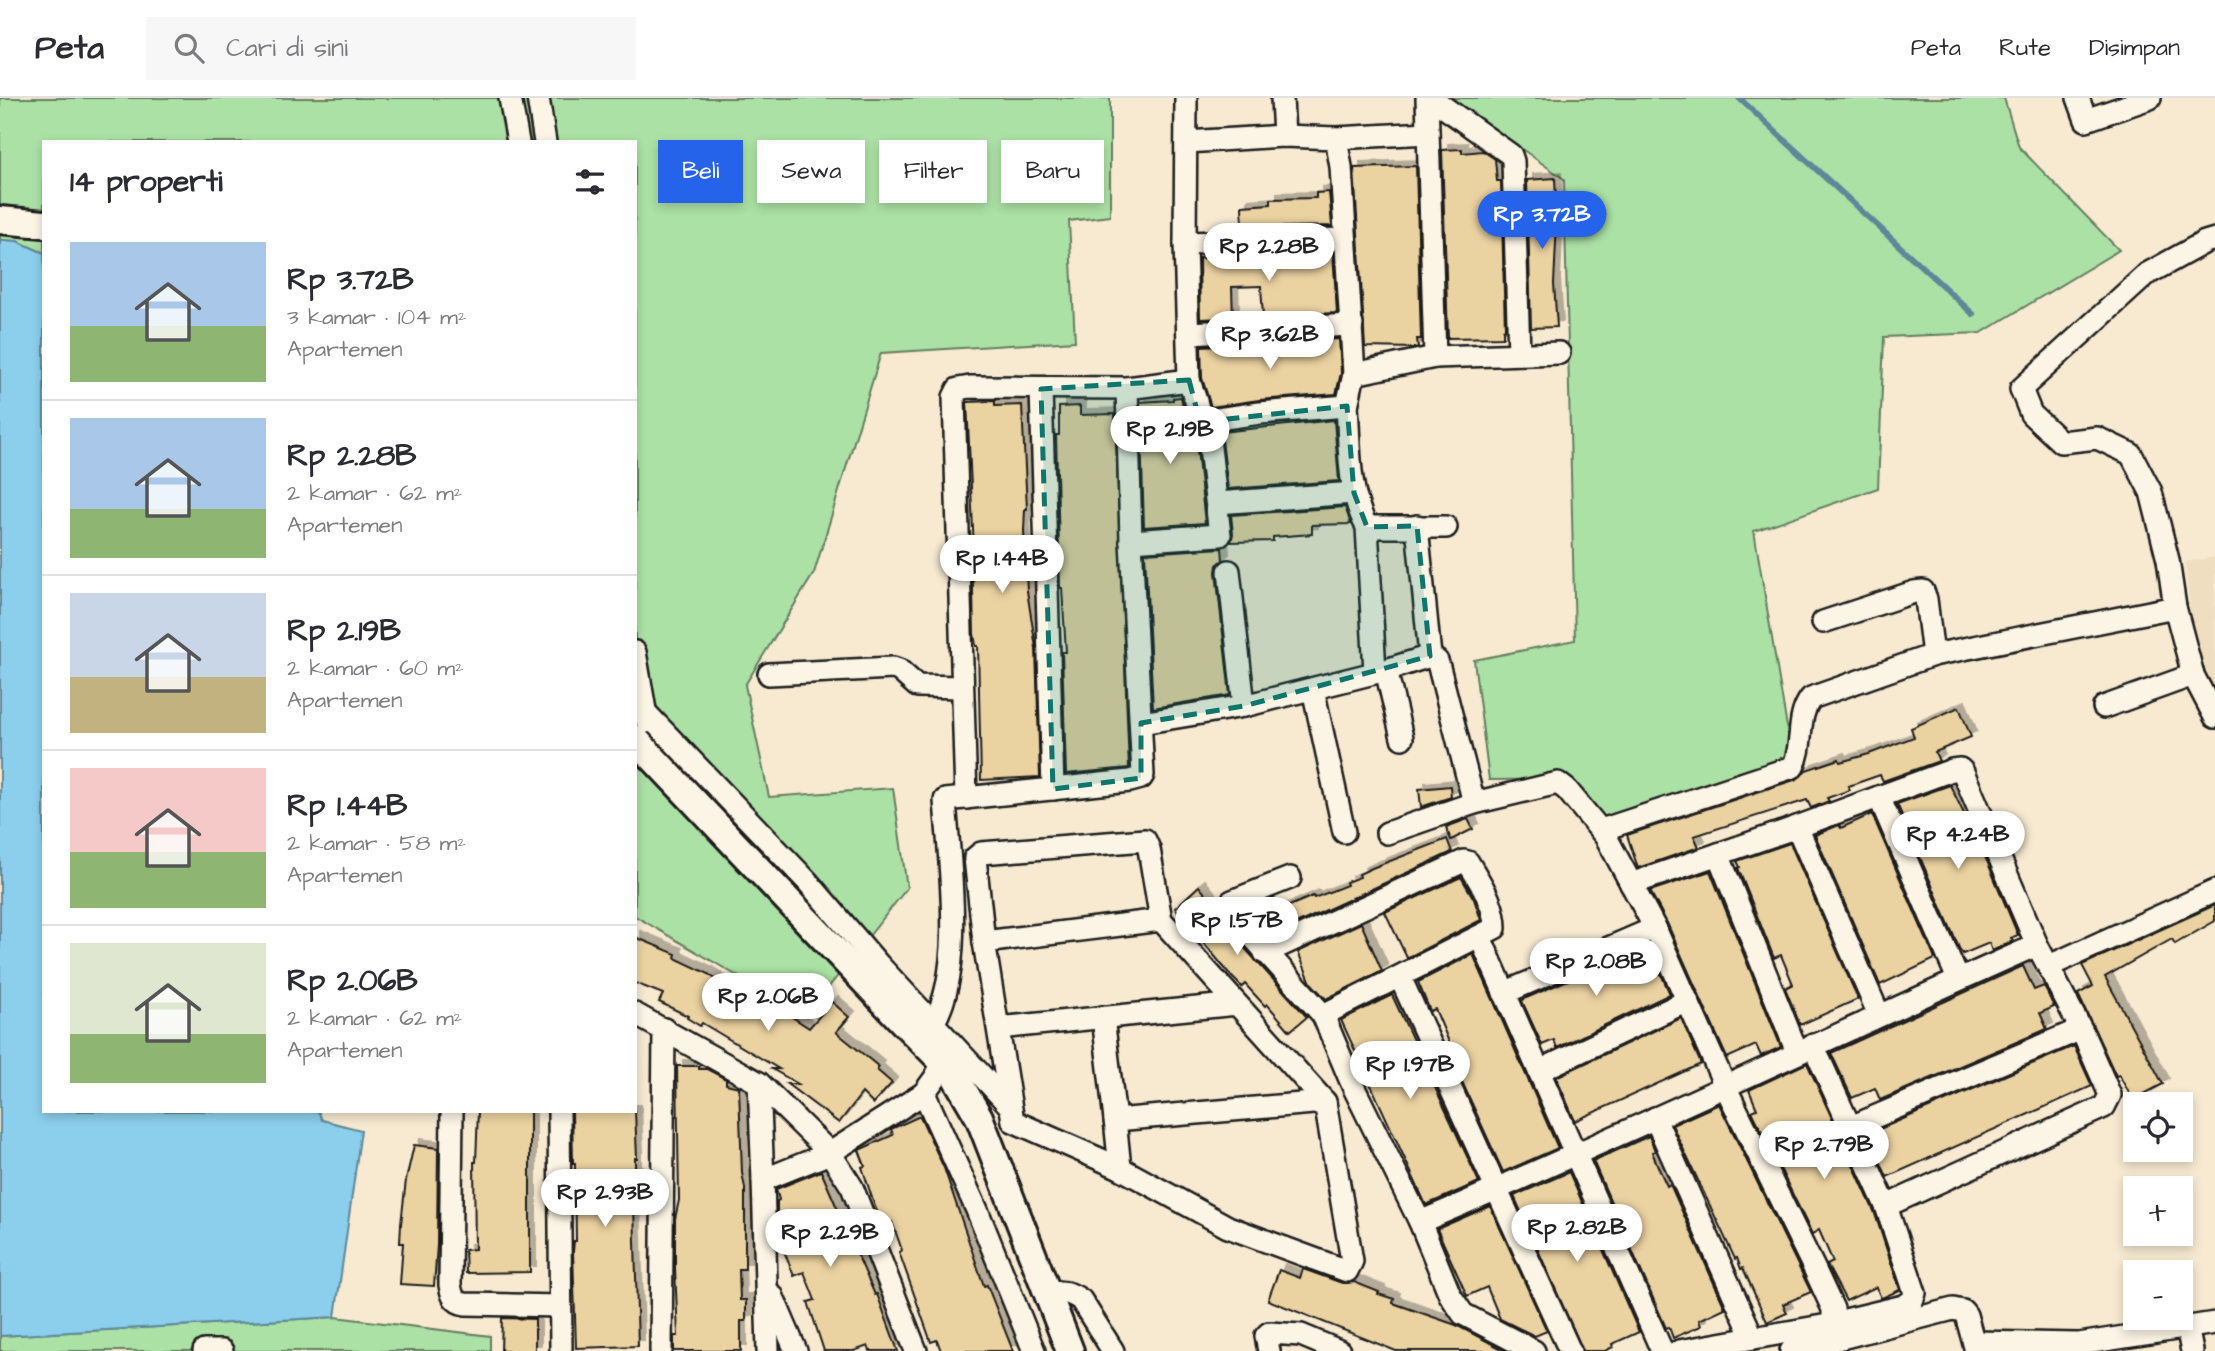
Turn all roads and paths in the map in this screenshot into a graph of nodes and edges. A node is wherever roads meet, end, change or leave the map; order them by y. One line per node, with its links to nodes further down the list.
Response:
1 (510, 98): 11 (street)
2 (538, 98): 12 (street)
3 (1186, 98): 13 (street)
4 (1282, 98): 9 (street)
5 (1429, 98): 8 (street); 22 (street)
6 (2078, 98): 7 (street)
7 (2150, 98)
8 (1428, 133): 10 (street); 23 (street)
9 (1284, 136): 10 (street); 13 (street)
10 (1336, 138): 16 (street)
11 (518, 140)
12 (545, 140)
13 (1186, 142): 18 (street)
14 (0, 220): 15 (street)
15 (42, 224)
16 (1345, 239): 18 (street); 19 (street)
17 (2215, 239): 37 (street)
18 (1185, 243): 20 (street)
19 (1352, 325): 20 (street); 24 (street)
20 (1188, 333): 25 (street)
21 (1559, 353): 22 (street)
22 (1519, 354): 23 (street)
23 (1435, 357): 24 (street)
24 (1354, 374): 28 (street)
25 (1189, 380): 26 (street); 29 (street)
26 (1127, 388): 27 (street); 35 (street)
27 (1041, 389): 45 (street); 54 (street)
28 (1347, 406): 29 (street); 30 (street)
29 (1207, 421): 31 (street)
30 (1354, 493): 31 (street); 33 (street)
31 (1217, 503): 35 (street)
32 (1417, 526): 33 (street); 34 (street); 40 (street)
33 (1367, 527): 41 (street)
34 (1446, 527)
35 (1131, 541): 51 (street)
36 (1229, 571): 47 (street)
37 (2175, 607): 39 (street); 44 (street)
38 (1823, 622): 39 (street)
39 (1933, 655): 59 (street)
40 (1430, 656): 41 (street); 57 (street)
41 (1380, 671): 46 (street); 52 (street)
42 (637, 672): 49 (street)
43 (769, 674): 45 (street)
44 (2193, 675): 48 (street); 50 (street)
45 (962, 687): 56 (street)
46 (1313, 689): 47 (street); 60 (street)
47 (1244, 706): 51 (street)
48 (2104, 707)
49 (641, 711): 53 (street); 85 (street)
50 (2215, 717)
51 (1141, 723): 54 (street)
52 (1402, 738)
53 (642, 745): 85 (street)
54 (1054, 789): 56 (street)
55 (1879, 797): 58 (street); 70 (street); 74 (street)
56 (966, 798): 85 (street)
57 (1474, 803): 59 (street); 61 (street)
58 (1797, 827): 62 (street); 80 (street)
59 (1601, 830): 64 (street)
60 (1344, 832)
61 (1388, 833)
62 (1718, 854): 64 (street); 86 (street)
63 (1290, 877): 71 (street)
64 (1631, 884): 67 (street)
65 (2215, 891): 72 (street)
66 (1161, 920): 69 (street); 69 (street); 77 (street)
67 (1655, 928): 75 (street); 76 (street)
68 (1480, 937): 71 (street); 73 (street); 75 (street)
69 (984, 942): 82 (street)
70 (2037, 945): 72 (street); 74 (street)
71 (1265, 953): 79 (street)
72 (2049, 966): 84 (street)
73 (1400, 977): 79 (street); 104 (street)
74 (1958, 979): 80 (street)
75 (1504, 993): 88 (street)
76 (1687, 1001): 88 (street); 90 (street)
77 (1237, 1004): 81 (street); 92 (street)
78 (637, 1015): 83 (street)
79 (1323, 1015): 108 (street)
80 (1879, 1015): 86 (street)
81 (1103, 1017): 82 (street); 97 (street)
82 (998, 1028): 93 (street)
83 (664, 1029): 89 (street); 123 (street)
84 (2081, 1029): 98 (street); 106 (street)
85 (927, 1031): 87 (street)
86 (1805, 1049): 90 (street); 98 (street)
87 (948, 1052): 91 (street); 93 (street); 99 (street)
88 (1539, 1071): 101 (street)
89 (759, 1083): 100 (street); 103 (street)
90 (1726, 1087): 96 (street); 112 (street)
91 (923, 1093): 100 (street); 107 (street)
92 (1325, 1102): 97 (street); 102 (street)
93 (1011, 1112): 99 (street); 102 (street)
94 (452, 1113): 111 (street)
95 (559, 1113): 111 (street)
96 (1655, 1118): 101 (street); 117 (street)
97 (1115, 1120): 102 (street)
98 (1851, 1127): 106 (street)
99 (990, 1150): 105 (street)
100 (830, 1153): 103 (street); 126 (street)
101 (1576, 1153): 104 (street); 134 (street)
102 (1120, 1168)
103 (763, 1180): 109 (street)
104 (1497, 1189): 108 (street); 133 (street)
105 (1010, 1198): 107 (street); 110 (street)
106 (1886, 1206): 112 (street)
107 (977, 1210): 127 (street)
108 (1420, 1222): 132 (street)
109 (767, 1284): 124 (street); 125 (street)
110 (1049, 1294): 128 (street); 129 (street)
111 (560, 1306): 122 (street)
112 (1833, 1323): 117 (street)
113 (2215, 1323): 114 (street)
114 (2193, 1326)
115 (2172, 1330): 119 (street)
116 (2188, 1330): 137 (street)
117 (1753, 1338): 135 (street)
118 (1975, 1346): 119 (street); 136 (street)
119 (2079, 1348)
120 (204, 1351): 121 (street)
121 (222, 1351)
122 (561, 1351)
123 (661, 1351)
124 (768, 1351)
125 (796, 1351)
126 (916, 1351)
127 (1034, 1351)
128 (1070, 1351)
129 (1113, 1351)
130 (1269, 1351): 131 (street)
131 (1339, 1351)
132 (1534, 1351)
133 (1570, 1351)
134 (1662, 1351)
135 (1679, 1351)
136 (1791, 1351)
137 (2192, 1351)

